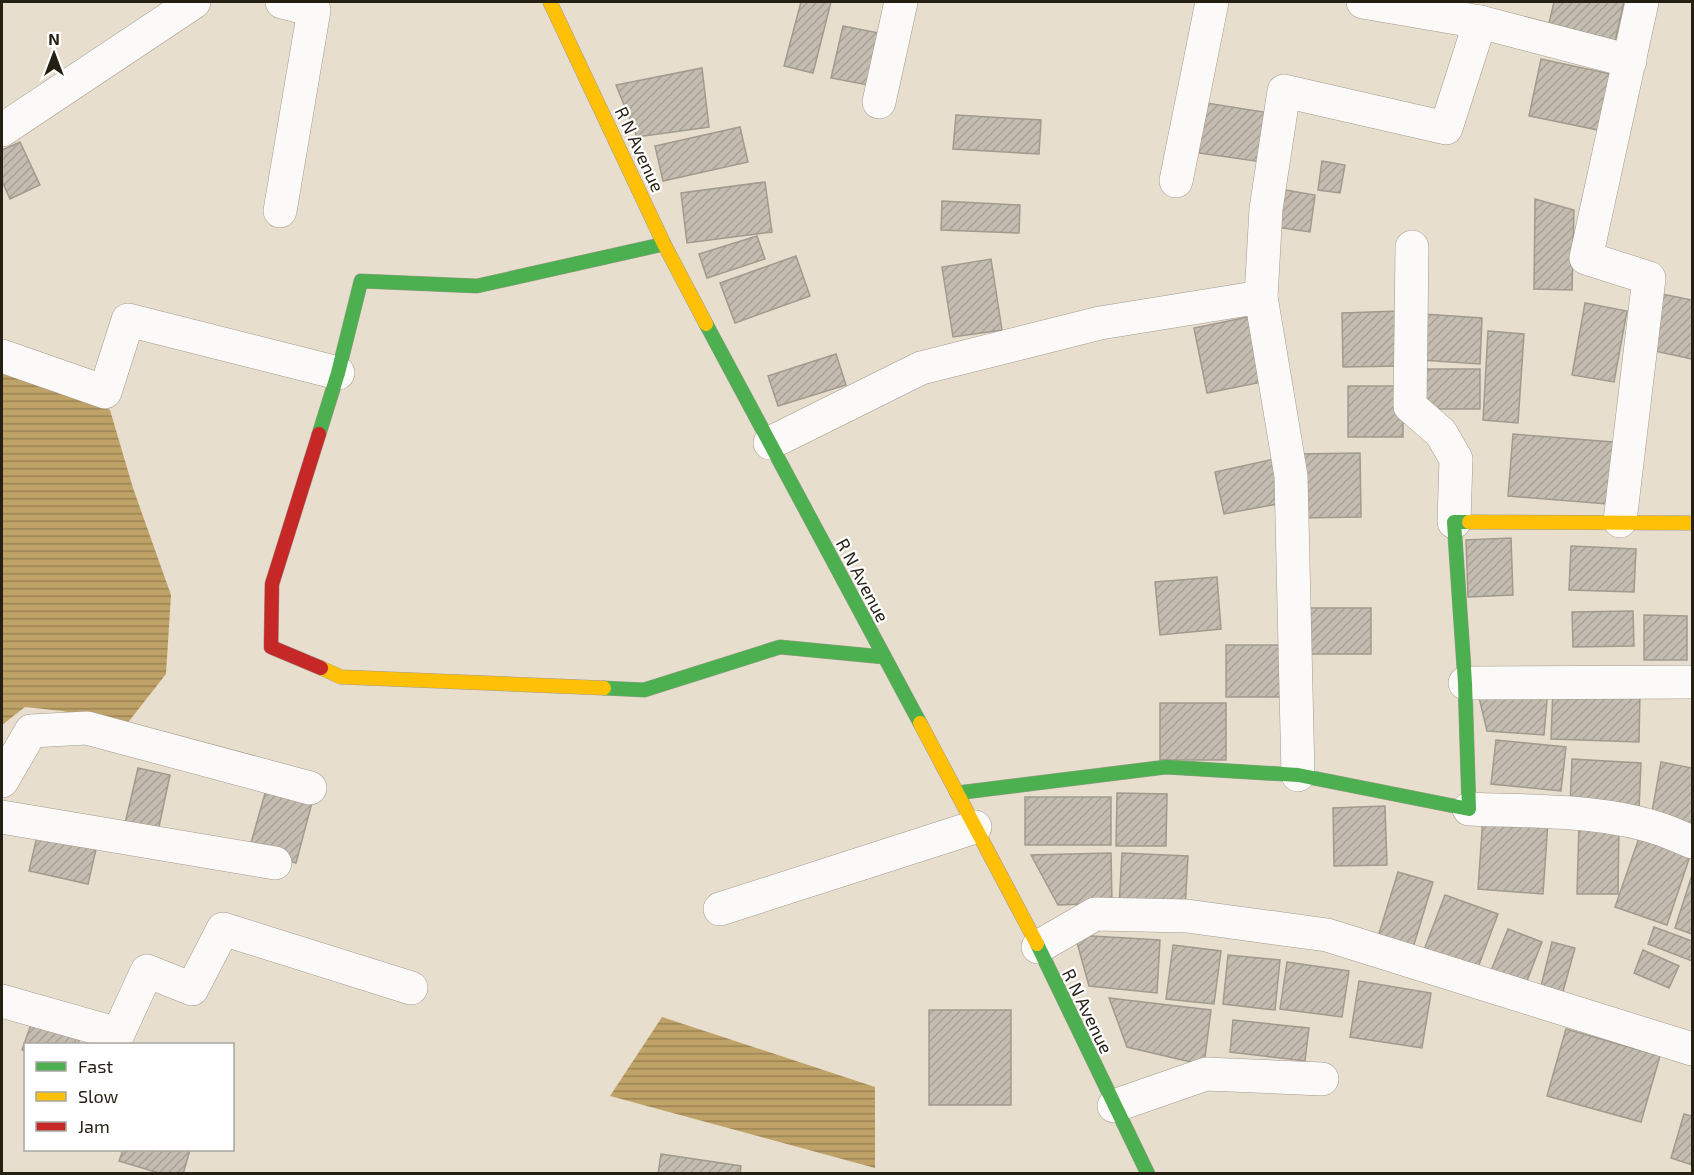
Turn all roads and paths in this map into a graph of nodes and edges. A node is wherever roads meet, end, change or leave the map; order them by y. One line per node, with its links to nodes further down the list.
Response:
1 (194, 2): 11 (street)
2 (282, 2): 13 (street)
3 (550, 2): 14 (street, R N Avenue)
4 (901, 2): 10 (street)
5 (1212, 2): 12 (street)
6 (1363, 2): 8 (street)
7 (1642, 2): 9 (street)
8 (1480, 22): 9 (street); 16 (street)
9 (1630, 61): 20 (street)
10 (879, 102)
11 (2, 130)
12 (1176, 180)
13 (280, 211)
14 (664, 244): 18 (street); 19 (street, R N Avenue)
15 (1412, 247): 21 (street)
16 (1260, 297): 19 (street); 26 (street)
17 (2, 356): 18 (street)
18 (338, 373): 23 (street)
19 (770, 443): 23 (street, R N Avenue)
20 (1620, 521): 21 (street); 22 (street)
21 (1454, 522): 25 (street)
22 (1692, 523)
23 (884, 657): 29 (street, R N Avenue)
24 (1692, 682): 25 (street)
25 (1465, 683): 30 (street)
26 (1298, 775): 29 (street); 30 (street)
27 (2, 781): 28 (street)
28 (310, 788)
29 (957, 793): 32 (street, R N Avenue)
30 (1469, 809): 33 (street)
31 (2, 817): 34 (street)
32 (975, 827): 35 (street); 36 (street, R N Avenue)
33 (1692, 843)
34 (275, 863)
35 (720, 909)
36 (1038, 947): 39 (street); 41 (street, R N Avenue)
37 (411, 988): 38 (street)
38 (2, 1001)
39 (1692, 1049)
40 (1322, 1079): 41 (street)
41 (1114, 1106): 42 (street, R N Avenue)
42 (1148, 1173)

